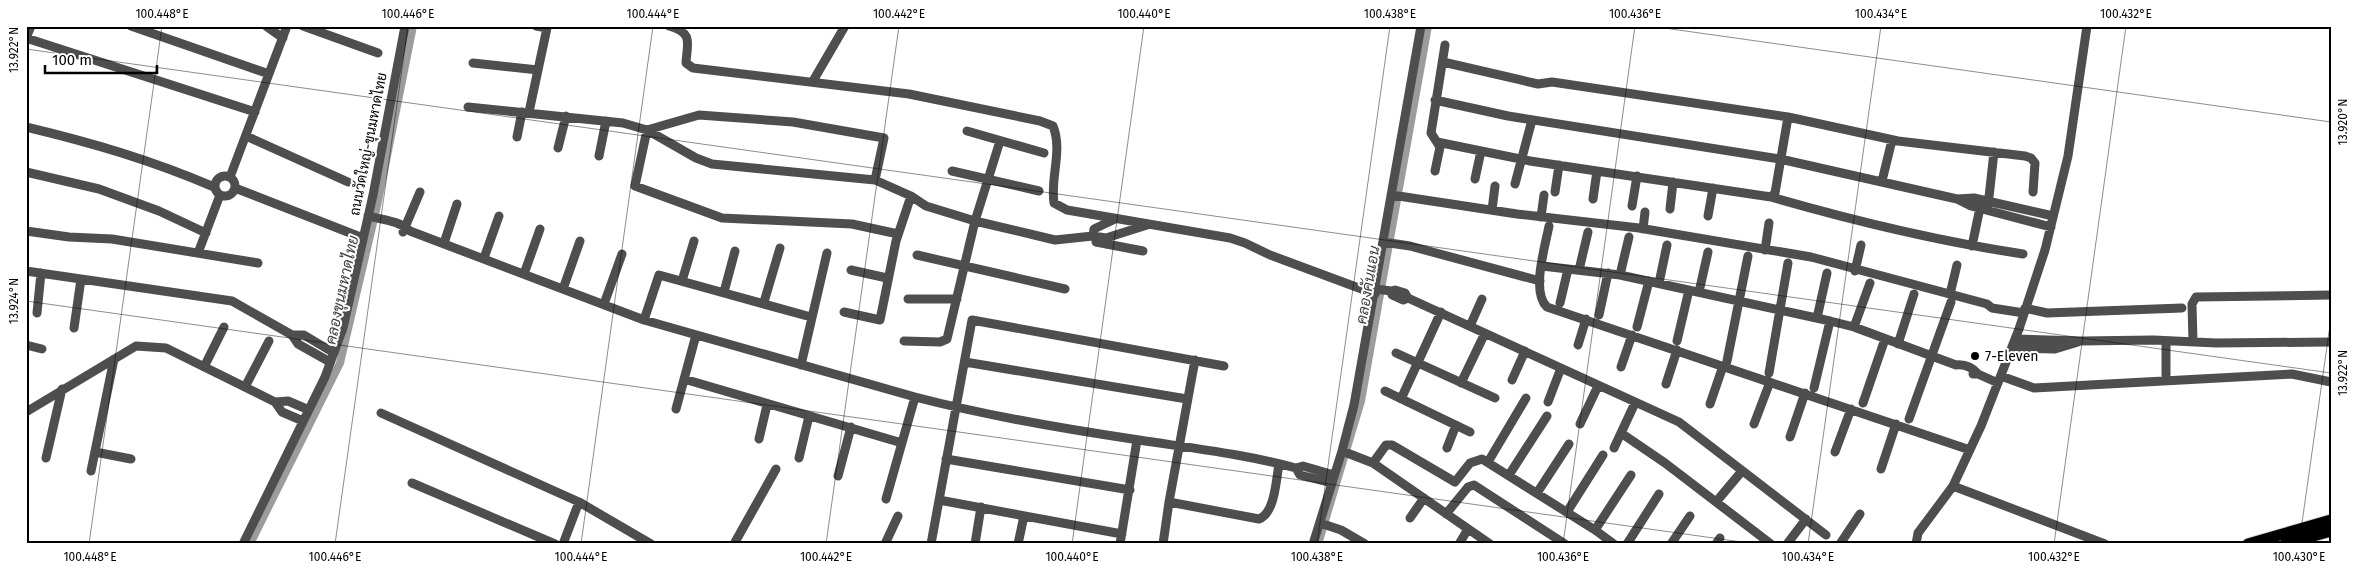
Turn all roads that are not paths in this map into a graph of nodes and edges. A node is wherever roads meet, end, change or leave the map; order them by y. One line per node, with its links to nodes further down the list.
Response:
1 (31, 26): 22 (street)
2 (131, 26): 18 (street)
3 (266, 26): 12 (street)
4 (287, 26): 12 (street)
5 (303, 26): 14 (street)
6 (406, 26): 81 (street, ถนนวัดใหญ่-ขุนมหาดไทย)
7 (536, 26): 17 (street)
8 (669, 26): 19 (street)
9 (845, 26): 19 (street)
10 (1421, 26): 67 (street)
11 (2087, 26): 79 (street)
12 (283, 38): 18 (street)
13 (1445, 45): 15 (street)
14 (378, 53)
15 (1443, 62): 20 (street); 25 (street)
16 (473, 63): 17 (street)
17 (538, 70): 23 (street)
18 (269, 74): 22 (street)
19 (814, 81): 82 (street)
20 (1435, 100): 26 (street); 35 (street)
21 (468, 107): 23 (street)
22 (254, 112): 31 (street)
23 (525, 112): 24 (street); 32 (street)
24 (566, 116): 27 (street); 36 (street)
25 (1788, 117): 33 (street); 41 (street)
26 (1532, 120): 41 (street); 42 (street)
27 (606, 121): 29 (street); 40 (street)
28 (26, 127): 60 (street)
29 (647, 130): 52 (street); 52 (street); 95 (street)
30 (967, 132): 34 (street)
31 (246, 136): 49 (street); 54 (street)
32 (517, 137)
33 (1892, 140): 38 (street); 53 (street)
34 (1000, 141): 39 (street); 51 (street)
35 (1437, 142): 37 (street); 44 (street)
36 (558, 148)
37 (1481, 151): 42 (street); 50 (street)
38 (1994, 152): 64 (street); 71 (street)
39 (1044, 153)
40 (598, 156)
41 (1780, 159): 53 (street); 68 (street)
42 (1522, 160): 43 (street); 56 (street)
43 (1559, 165): 46 (street); 63 (street)
44 (1435, 170)
45 (952, 171): 51 (street)
46 (1597, 171): 48 (street); 69 (street)
47 (26, 172): 94 (street)
48 (1637, 176): 55 (street); 72 (street)
49 (230, 177): 58 (street); 60 (street)
50 (1475, 178)
51 (987, 179): 62 (street); 84 (street)
52 (875, 180): 66 (street)
53 (1882, 181): 71 (street)
54 (348, 182)
55 (1673, 182): 59 (street); 73 (street)
56 (1516, 184)
57 (1496, 186): 74 (street)
58 (235, 188): 60 (street); 98 (street)
59 (1713, 188): 68 (street); 78 (street)
60 (217, 191): 94 (street)
61 (420, 192): 91 (street)
62 (1039, 192)
63 (1555, 192)
64 (2033, 192)
65 (1544, 194): 80 (street)
66 (911, 196): 84 (street); 95 (street)
67 (1394, 196): 74 (street); 102 (street)
68 (1771, 197): 106 (street)
69 (1593, 199)
70 (457, 204): 103 (street)
71 (1984, 205): 75 (street); 83 (street); 106 (street)
72 (1632, 206)
73 (1670, 209)
74 (1492, 210): 80 (street)
75 (2028, 210): 79 (street); 83 (street)
76 (1645, 212): 89 (street)
77 (499, 216): 118 (street)
78 (1708, 216)
79 (2053, 216): 88 (street)
80 (1541, 217): 89 (street)
81 (376, 218): 91 (street); 98 (street, ถนนวัดใหญ่-ขุนมหาดไทย)
82 (1116, 219): 86 (street); 96 (street)
83 (2026, 220): 88 (street)
84 (975, 221): 99 (street); 122 (street)
85 (1769, 223): 108 (street)
86 (1150, 224): 96 (street); 144 (street)
87 (1549, 226): 123 (street)
88 (2051, 227): 159 (street)
89 (1643, 228): 108 (street)
90 (540, 229): 132 (street)
91 (406, 230): 103 (street)
92 (26, 231): 112 (street)
93 (1588, 232): 126 (street)
94 (206, 233): 112 (street)
95 (898, 234): 134 (street)
96 (1093, 236): 99 (street)
97 (1629, 237): 133 (street)
98 (364, 238): 190 (street, ถนนวัดใหญ่-ขุนมหาดไทย)
99 (1075, 238): 110 (street)
100 (580, 241): 141 (street)
101 (694, 241): 136 (street)
102 (1385, 242): 137 (street); 144 (street)
103 (444, 243): 118 (street)
104 (1861, 244): 127 (street)
105 (1667, 245): 139 (street)
106 (1972, 246): 115 (street)
107 (780, 248): 153 (street)
108 (1765, 250): 127 (street)
109 (735, 251): 145 (street)
110 (1143, 251)
111 (1708, 252): 146 (street)
112 (198, 253): 119 (street)
113 (827, 253): 164 (street)
114 (622, 254): 156 (street)
115 (2022, 254)
116 (917, 255): 122 (street)
117 (1748, 256): 154 (street)
118 (484, 258): 132 (street)
119 (258, 263)
120 (1788, 263): 158 (street)
121 (1957, 265): 149 (street)
122 (965, 266): 142 (street); 151 (street)
123 (1542, 266): 124 (street); 137 (street)
124 (1568, 269): 126 (street); 155 (street)
125 (851, 270): 134 (street)
126 (1579, 270): 130 (street)
127 (1855, 270): 149 (street)
128 (26, 271): 129 (street)
129 (41, 273): 135 (street); 162 (street)
130 (1608, 273): 133 (street); 163 (street)
131 (1827, 273): 165 (street)
132 (524, 274): 141 (street)
133 (1620, 275): 138 (street)
134 (887, 278): 160 (street)
135 (80, 279): 172 (street); 175 (street)
136 (682, 281): 145 (street); 167 (street)
137 (1540, 281): 166 (street)
138 (1649, 281): 139 (street); 173 (street)
139 (1659, 283): 143 (street)
140 (1870, 283): 171 (street)
141 (564, 289): 156 (street)
142 (1065, 289)
143 (1689, 290): 146 (street); 187 (street)
144 (1382, 291): 161 (street); 256 (street)
145 (724, 292): 153 (street)
146 (1698, 292): 154 (street)
147 (1914, 294): 184 (street)
148 (2331, 295): 181 (street)
149 (1950, 298): 159 (street); 192 (street)
150 (908, 299): 151 (street)
151 (957, 299): 180 (street)
152 (1482, 299): 169 (street)
153 (764, 302): 164 (street)
154 (1738, 302): 158 (street); 198 (street)
155 (1560, 303)
156 (604, 304): 167 (street)
157 (2182, 308): 159 (street)
158 (1780, 310): 165 (street); 205 (street)
159 (2025, 311): 183 (street)
160 (844, 312)
161 (1441, 312): 169 (street); 197 (street)
162 (37, 313)
163 (1599, 315)
164 (811, 317): 199 (street)
165 (1817, 318): 168 (street)
166 (1586, 319): 173 (street); 186 (street)
167 (644, 320): 176 (street)
168 (1830, 321): 171 (street); 214 (street)
169 (1470, 326): 174 (street)
170 (224, 327): 202 (street)
171 (1854, 327): 177 (street)
172 (74, 328)
173 (1635, 331): 187 (street); 201 (street)
174 (1485, 333): 189 (street); 210 (street)
175 (292, 335): 190 (street); 195 (street)
176 (696, 335): 199 (street); 206 (street)
177 (1886, 339): 184 (street); 227 (street)
178 (2166, 340): 181 (street); 183 (street); 204 (street)
179 (269, 341): 213 (street)
180 (904, 341)
181 (2193, 342): 182 (street)
182 (2331, 342)
183 (2013, 343): 207 (street)
184 (1898, 344): 192 (street)
185 (26, 345): 188 (street)
186 (1578, 345)
187 (1677, 345): 198 (street); 211 (street)
188 (42, 349)
189 (1525, 352): 203 (street); 208 (street)
190 (334, 353): 195 (street, ถนนวัดใหญ่-ขุนมหาดไทย)
191 (1396, 353): 197 (street)
192 (1932, 356): 207 (street); 237 (street)
193 (114, 358): 202 (street); 215 (street); 255 (street)
194 (1195, 360): 196 (street); 200 (street); 222 (street)
195 (330, 362): 232 (street, ถนนวัดใหญ่-ขุนมหาดไทย)
196 (965, 362): 222 (street); 229 (street)
197 (1418, 363): 210 (street); 221 (street)
198 (1725, 363): 205 (street); 226 (street)
199 (801, 364): 218 (street)
200 (1224, 366)
201 (1621, 366)
202 (204, 367): 213 (street)
203 (1561, 368): 212 (street); 224 (street)
204 (2166, 374)
205 (1770, 377): 217 (street); 240 (street)
206 (684, 379): 228 (street); 230 (street)
207 (2000, 379): 209 (street); 254 (street)
208 (1512, 380)
209 (2331, 382)
210 (1461, 383): 219 (street)
211 (1666, 384)
212 (1598, 386): 225 (street); 239 (street)
213 (245, 388): 223 (street)
214 (1814, 388)
215 (62, 389): 233 (street); 259 (street)
216 (1385, 391): 221 (street)
217 (1805, 394): 231 (street); 246 (street)
218 (915, 397): 229 (street); 249 (street)
219 (1495, 398)
220 (1526, 398): 263 (street)
221 (1401, 399): 242 (street)
222 (1187, 400): 251 (street)
223 (274, 402): 232 (street); 238 (street)
224 (1548, 402)
225 (1635, 403): 245 (street); 268 (street)
226 (1710, 404)
227 (1863, 404)
228 (767, 405): 235 (street); 247 (street)
229 (955, 408): 248 (street); 262 (street)
230 (676, 409)
231 (1851, 409): 241 (street); 257 (street)
232 (309, 410): 238 (street, ถนนวัดใหญ่-ขุนมหาดไทย)
233 (26, 412)
234 (381, 413): 282 (street)
235 (809, 416): 243 (street); 260 (street)
236 (1547, 416): 270 (street)
237 (1909, 419)
238 (303, 421): 302 (street, ถนนวัดใหญ่-ขุนมหาดไทย)
239 (1580, 424)
240 (1754, 424)
241 (1896, 424): 254 (street); 267 (street)
242 (1456, 425): 244 (street); 252 (street)
243 (851, 427): 249 (street); 272 (street)
244 (1470, 432)
245 (1620, 433): 253 (street); 284 (street)
246 (1790, 437)
247 (759, 439)
248 (1137, 440): 251 (street); 276 (street)
249 (902, 443): 280 (street)
250 (1569, 444): 277 (street)
251 (1178, 446): 264 (street); 283 (street)
252 (1447, 448)
253 (1614, 448)
254 (1970, 450): 275 (street)
255 (95, 452): 261 (street); 269 (street)
256 (1345, 452): 265 (street); 273 (street)
257 (1836, 452)
258 (1603, 455): 286 (street)
259 (46, 458)
260 (798, 458)
261 (131, 459)
262 (946, 459): 276 (street); 281 (street)
263 (1488, 462): 265 (street); 270 (street)
264 (1279, 464): 273 (street); 283 (street)
265 (1372, 464): 279 (street)
266 (776, 469): 306 (street)
267 (1881, 469)
268 (1742, 470): 284 (street); 293 (street)
269 (90, 472)
270 (1509, 475): 277 (street)
271 (1631, 475): 297 (street)
272 (838, 476)
273 (1333, 479): 295 (street)
274 (412, 483): 303 (street)
275 (1953, 486): 301 (street); 324 (street)
276 (1130, 490): 299 (street)
277 (1537, 493): 286 (street)
278 (1659, 494): 319 (street)
279 (1424, 498): 287 (street); 292 (street)
280 (886, 499)
281 (939, 500): 285 (street); 308 (street)
282 (579, 502): 304 (street); 305 (street)
283 (1168, 502): 312 (street)
284 (1716, 502): 321 (street)
285 (981, 507): 290 (street); 309 (street)
286 (1567, 512): 297 (street)
287 (1446, 514): 296 (street); 317 (street)
288 (1860, 514): 323 (street)
289 (898, 516): 307 (street)
290 (1024, 516): 299 (street); 310 (street)
291 (1690, 516): 320 (street)
292 (1410, 518)
293 (1806, 519): 300 (street); 322 (street)
294 (2331, 520): 325 (main road)
295 (1324, 524): 313 (street); 314 (street)
296 (1468, 529): 315 (street); 316 (street)
297 (1595, 530): 318 (street)
298 (2331, 531): 326 (main road)
299 (1122, 534): 311 (street)
300 (1826, 535)
301 (1914, 542)
302 (243, 544)
303 (555, 544)
304 (563, 544)
305 (651, 544)
306 (734, 544)
307 (885, 544)
308 (931, 544)
309 (975, 544)
310 (1018, 544)
311 (1120, 544)
312 (1163, 544)
313 (1312, 544)
314 (1365, 544)
315 (1458, 544)
316 (1490, 544)
317 (1565, 544)
318 (1614, 544)
319 (1627, 544)
320 (1672, 544)
321 (1771, 544)
322 (1787, 544)
323 (1840, 544)
324 (2106, 544)
325 (2248, 544)
326 (2286, 544)

